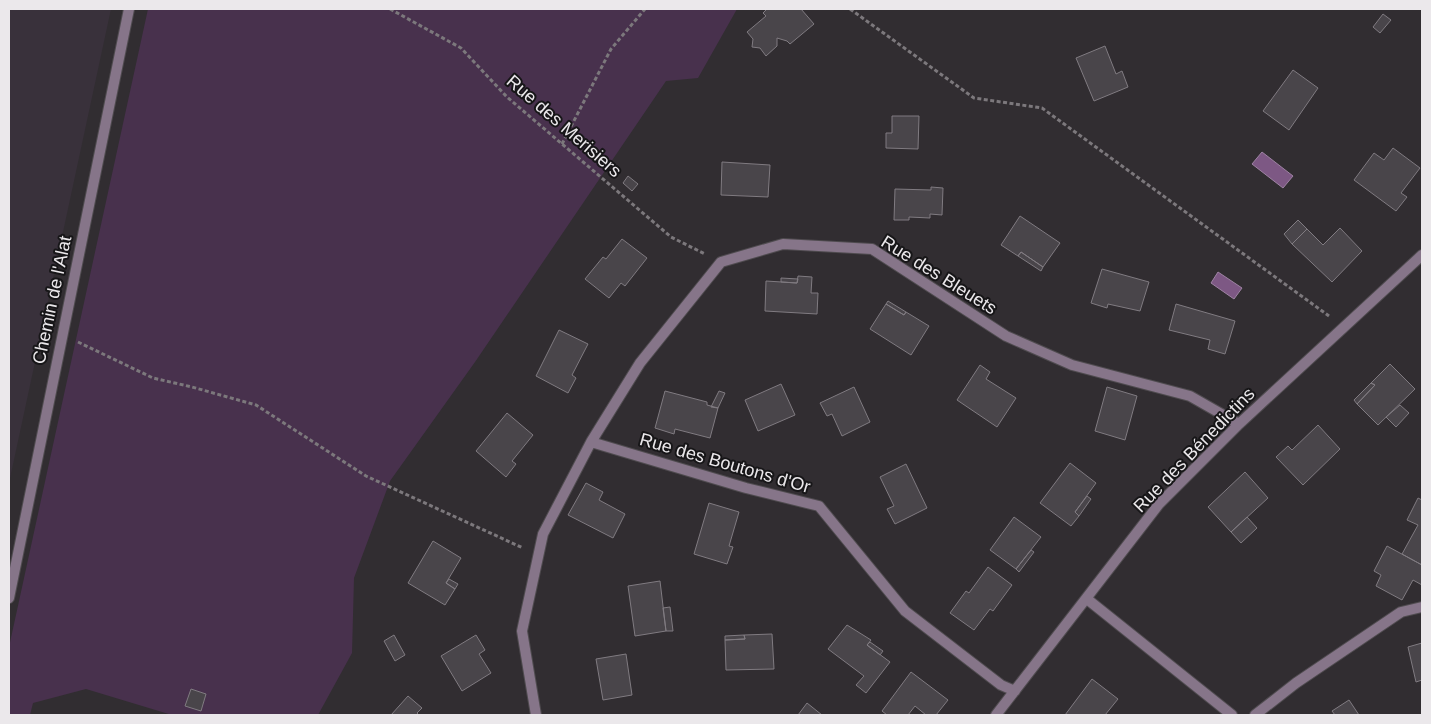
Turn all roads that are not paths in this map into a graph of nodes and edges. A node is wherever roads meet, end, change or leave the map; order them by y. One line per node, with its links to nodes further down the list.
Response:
1 (129, 9): 5 (street, Chemin de l'Alat)
2 (1422, 255): 3 (street, Rue des Bénedictins)
3 (1239, 424): 4 (street, Rue des Bleuets); 6 (street, Rue des Bénedictins)
4 (591, 442): 8 (street, Rue des Boutons d'Or); 9 (street)
5 (9, 598)
6 (1087, 599): 8 (street, Rue des Bénedictins); 11 (street)
7 (1422, 607): 12 (street)
8 (1014, 691): 10 (street, Rue des Bénedictins)
9 (536, 715)
10 (996, 715)
11 (1232, 715)
12 (1256, 715)

